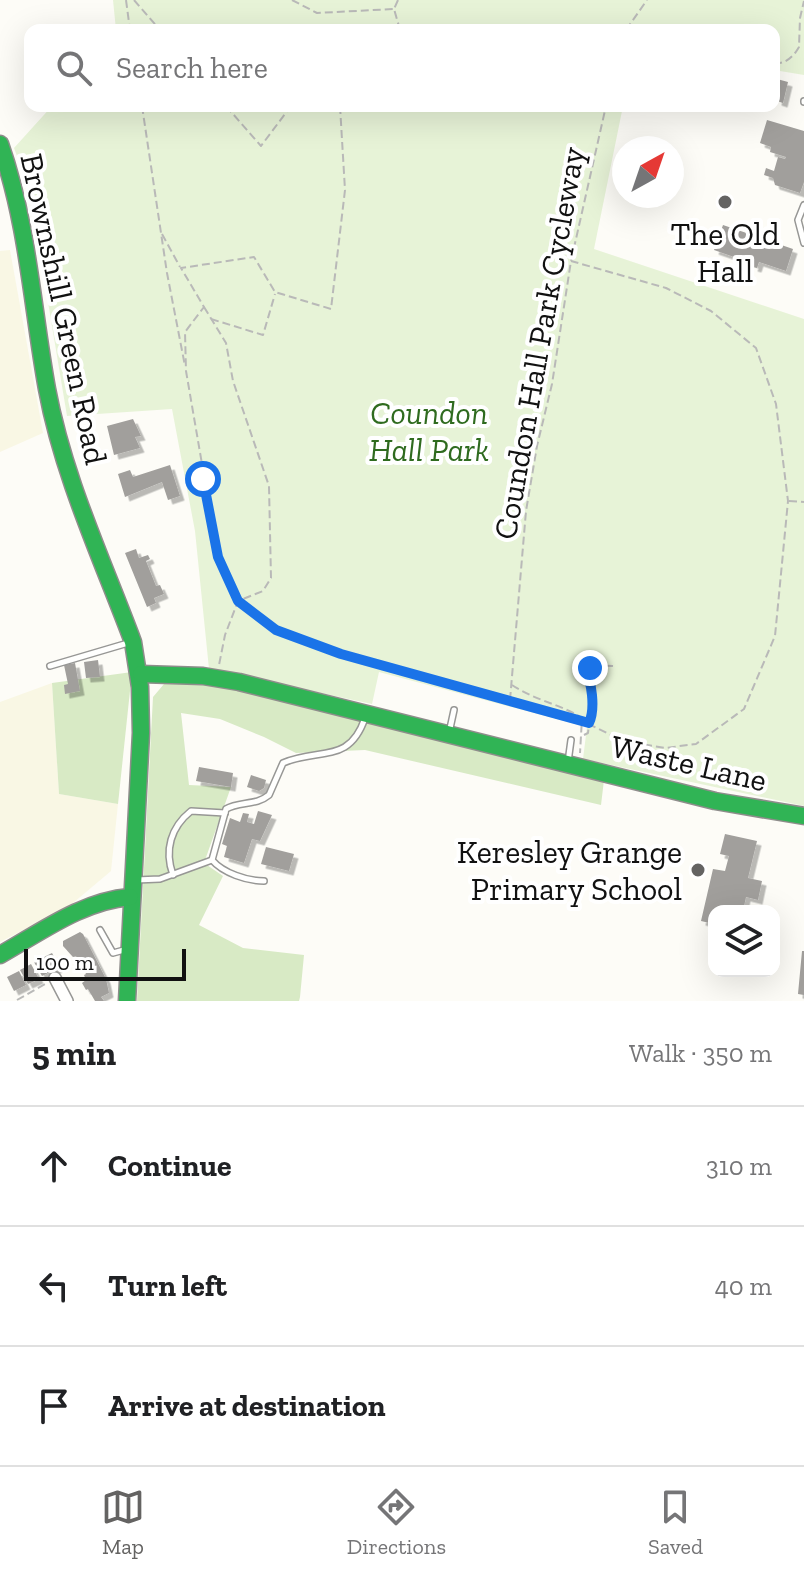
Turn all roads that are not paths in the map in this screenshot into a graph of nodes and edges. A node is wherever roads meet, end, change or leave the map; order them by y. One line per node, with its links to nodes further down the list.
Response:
1 (0, 144): 4 (street, Brownshill Green Road)
2 (804, 205): 3 (lane)
3 (804, 243)
4 (133, 642): 5 (lane); 6 (street, Brownshill Green Road)
5 (50, 666)
6 (141, 674): 8 (street, Waste Lane); 17 (street, Brownshill Green Road)
7 (454, 710): 9 (lane)
8 (367, 714): 9 (street, Waste Lane); 12 (lane)
9 (449, 733): 11 (street, Waste Lane)
10 (571, 740): 11 (lane)
11 (573, 764): 13 (street, Waste Lane)
12 (225, 813): 14 (lane); 15 (lane)
13 (804, 816)
14 (212, 860): 15 (lane); 16 (lane)
15 (173, 875): 17 (lane)
16 (264, 881)
17 (131, 889): 19 (street, Brownshill Green Road); 20 (street)
18 (100, 930): 19 (lane)
19 (129, 948): 23 (street, Brownshill Green Road)
20 (0, 955)
21 (55, 978): 22 (street)
22 (67, 1001)
23 (127, 1001)

